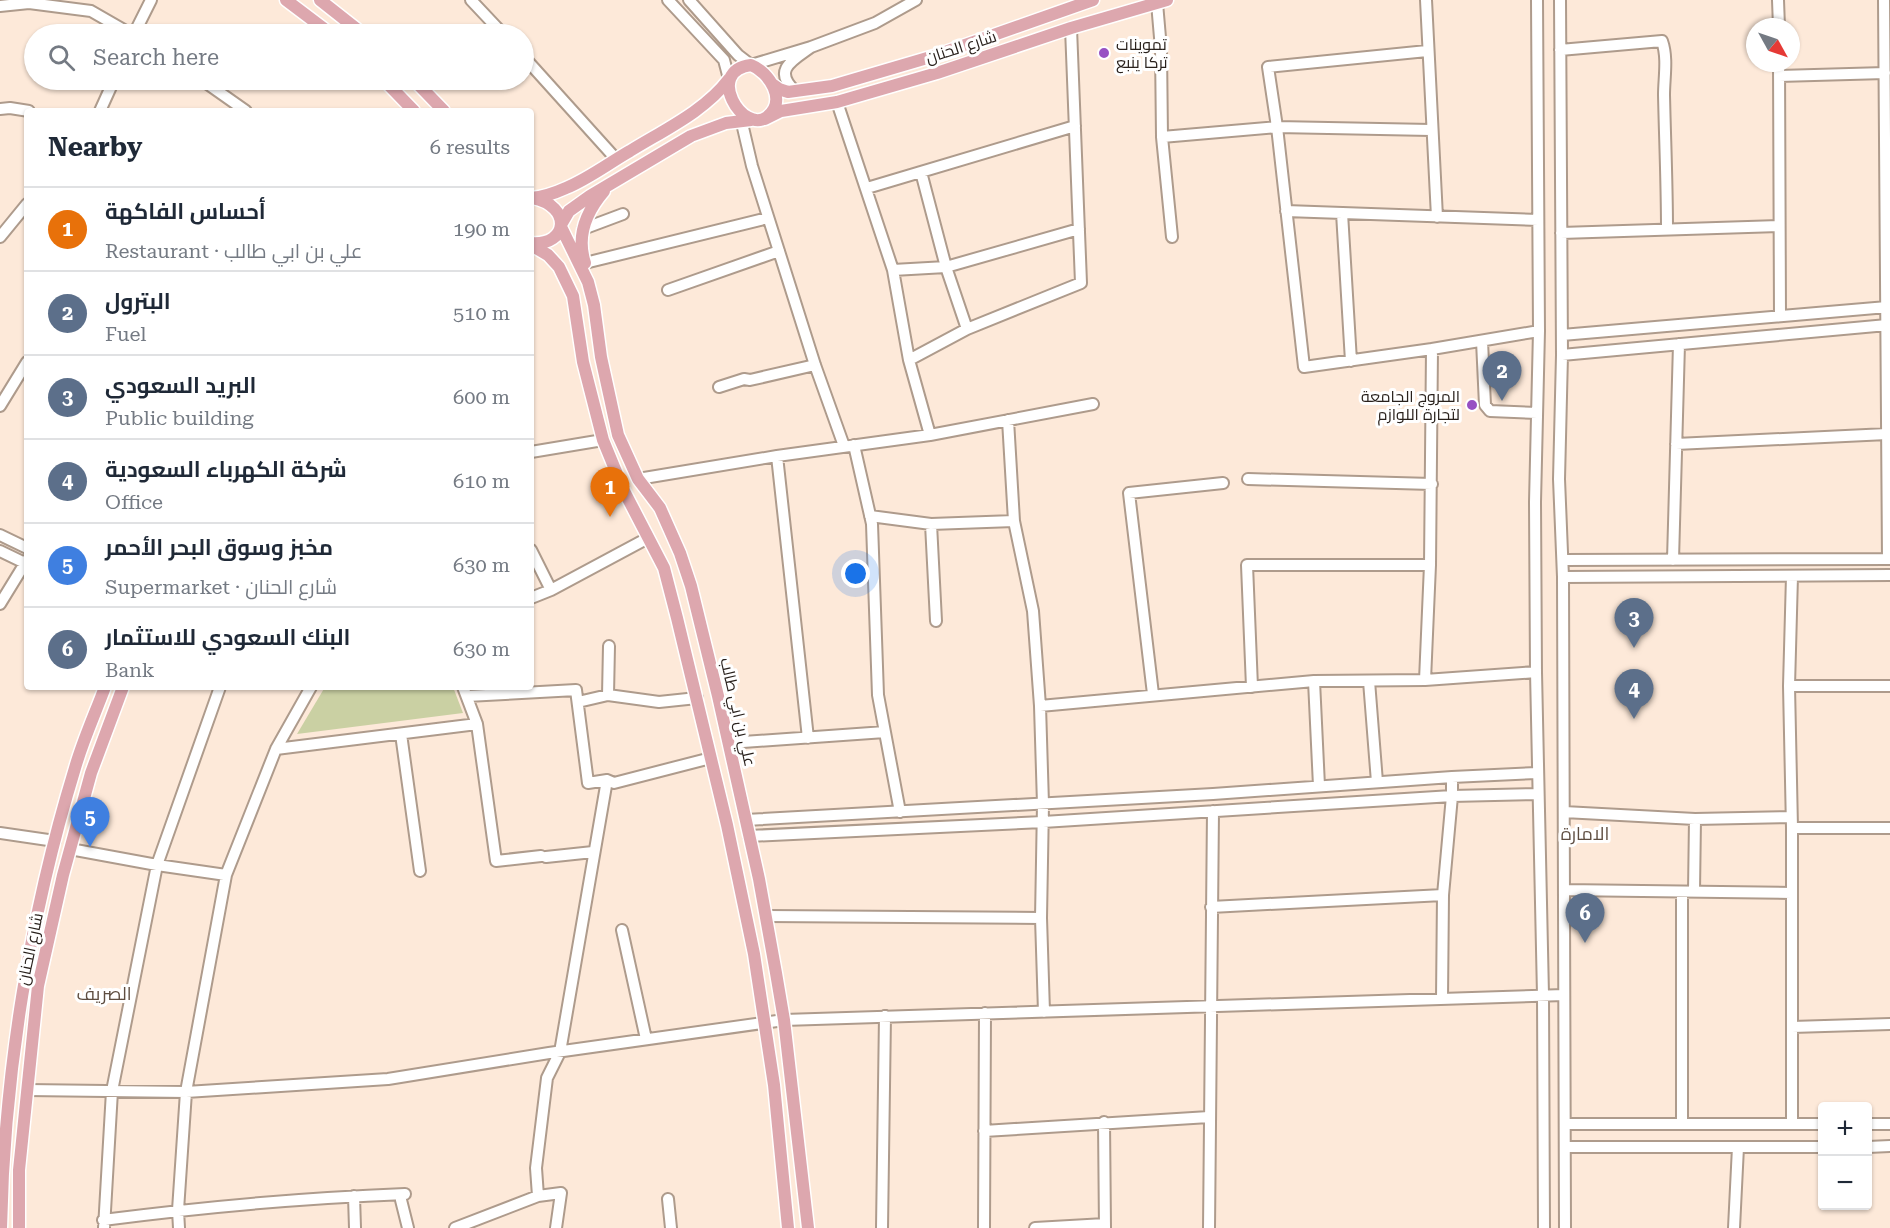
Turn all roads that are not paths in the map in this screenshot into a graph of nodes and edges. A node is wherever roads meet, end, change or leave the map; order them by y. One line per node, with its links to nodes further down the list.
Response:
1 (151, 0): 18 (street)
2 (286, 0): 19 (main road)
3 (320, 0): 20 (main road)
4 (471, 0): 21 (street)
5 (668, 0): 31 (street)
6 (689, 0): 26 (street)
7 (916, 0): 23 (street)
8 (1093, 0): 37 (main road, شارع الحنان)
9 (1425, 0): 25 (street)
10 (1537, 0): 63 (street)
11 (1560, 0): 24 (street)
12 (1779, 0): 16 (street)
13 (1884, 0): 29 (street)
14 (1162, 1): 22 (main road, شارع الحنان); 50 (street)
15 (0, 6): 17 (street)
16 (1779, 18)
17 (115, 24)
18 (138, 24)
19 (318, 24)
20 (350, 24)
21 (493, 24)
22 (1071, 28): 38 (main road, شارع الحنان); 47 (street)
23 (811, 47): 26 (street); 37 (street)
24 (1560, 50): 68 (street); 69 (street)
25 (1427, 51): 48 (street); 49 (street)
26 (751, 64): 31 (main road); 32 (main road)
27 (534, 68): 51 (street)
28 (1779, 72): 30 (street)
29 (1885, 73): 30 (street); 80 (street)
30 (1779, 76): 65 (street)
31 (729, 79): 46 (main road); 51 (main road)
32 (772, 84): 37 (main road, شارع الحنان); 45 (main road)
33 (109, 90): 39 (street)
34 (216, 90): 40 (street)
35 (394, 90): 41 (main road)
36 (424, 90): 42 (main road)
37 (795, 92)
38 (837, 102): 45 (main road, شارع الحنان); 54 (street)
39 (101, 108)
40 (242, 108)
41 (411, 108)
42 (441, 108)
43 (0, 109): 44 (street)
44 (24, 110)
45 (765, 119): 46 (main road)
46 (744, 120): 53 (main road); 62 (street)
47 (1075, 126): 52 (street); 67 (street)
48 (1277, 127): 49 (street); 50 (street); 58 (street)
49 (1431, 130): 61 (street)
50 (1162, 137): 71 (street)
51 (616, 159): 55 (main road)
52 (921, 172): 54 (street); 76 (street)
53 (615, 181): 64 (main road); 66 (main road)
54 (867, 188): 77 (street)
55 (534, 197)
56 (534, 199): 64 (main road, علي بن ابي طالب)
57 (24, 208): 70 (street)
58 (1287, 211): 59 (street); 91 (street)
59 (1342, 213): 61 (street); 91 (street)
60 (623, 214): 66 (street)
61 (1437, 217): 63 (street)
62 (768, 218): 74 (street); 75 (street)
63 (1538, 220): 84 (street)
64 (561, 225): 72 (main road); 78 (main road, علي بن ابي طالب)
65 (1779, 226): 68 (street); 81 (street)
66 (583, 229): 75 (main road)
67 (1079, 229): 76 (street); 83 (street)
68 (1667, 229): 69 (street)
69 (1561, 233): 85 (street)
70 (0, 237)
71 (1172, 237)
72 (534, 244)
73 (534, 246): 101 (main road)
74 (779, 251): 79 (street); 92 (street)
75 (585, 263): 78 (main road)
76 (946, 267): 77 (street); 83 (street)
77 (893, 270): 90 (street)
78 (588, 282): 106 (main road, علي بن ابي طالب)
79 (668, 290)
80 (1887, 307): 81 (street); 82 (street)
81 (1780, 316): 85 (street)
82 (1887, 325): 87 (street); 99 (street)
83 (967, 329): 90 (street)
84 (1539, 331): 86 (street); 97 (street)
85 (1562, 335): 89 (street)
86 (1482, 341): 88 (street); 97 (street)
87 (1679, 344): 89 (street); 102 (street)
88 (1432, 349): 91 (street); 109 (street)
89 (1562, 355): 119 (street)
90 (909, 360): 100 (street)
91 (1351, 361)
92 (815, 365): 94 (street); 103 (street)
93 (24, 367): 96 (street)
94 (719, 387)
95 (1093, 404): 98 (street)
96 (0, 406)
97 (1537, 413): 132 (street)
98 (1008, 420): 100 (street); 111 (street)
99 (1887, 434): 102 (street); 118 (street)
100 (930, 435): 103 (street)
101 (603, 440): 104 (street); 114 (main road)
102 (1676, 444): 120 (street)
103 (849, 446): 105 (street); 110 (street)
104 (534, 452)
105 (777, 456): 106 (street); 152 (street)
106 (638, 479): 153 (main road, علي بن ابي طالب)
107 (1248, 479): 109 (street)
108 (1223, 483): 144 (street)
109 (1431, 484): 122 (street)
110 (870, 516): 112 (street); 150 (street)
111 (1014, 521): 112 (street); 148 (street)
112 (931, 524): 130 (street)
113 (0, 535): 115 (street)
114 (648, 538): 127 (street); 146 (main road)
115 (24, 547)
116 (0, 551): 121 (street)
117 (534, 556): 127 (street)
118 (1889, 559): 120 (street)
119 (1563, 560): 120 (street); 126 (street)
120 (1673, 560)
121 (24, 562)
122 (1430, 565): 133 (street); 138 (street)
123 (24, 566): 129 (street)
124 (1890, 575): 125 (street)
125 (1792, 576): 126 (street); 136 (street)
126 (1563, 577): 166 (street)
127 (551, 590): 128 (street)
128 (534, 597)
129 (0, 604)
130 (936, 621)
131 (609, 645): 145 (street)
132 (1536, 672): 133 (street); 156 (street)
133 (1425, 680): 135 (street)
134 (1314, 681): 135 (street); 138 (street); 160 (street)
135 (1369, 681): 159 (street)
136 (1789, 686): 137 (street); 170 (street)
137 (1890, 686)
138 (1252, 687): 144 (street)
139 (104, 690): 174 (main road, شارع الحنان)
140 (122, 690): 175 (main road, شارع الحنان)
141 (219, 690): 177 (street)
142 (309, 690): 154 (street)
143 (465, 691): 147 (street); 149 (street)
144 (1153, 694): 148 (street)
145 (608, 695): 146 (street); 147 (street)
146 (697, 698): 155 (main road)
147 (578, 702): 158 (street)
148 (1040, 706): 163 (street)
149 (477, 724): 151 (street); 176 (street)
150 (885, 732): 152 (street); 164 (street)
151 (401, 734): 154 (street); 178 (street)
152 (808, 738): 153 (street)
153 (729, 743): 168 (main road, علي بن ابي طالب)
154 (276, 749): 179 (street)
155 (711, 758): 158 (street); 197 (main road)
156 (1537, 773): 157 (street); 161 (street)
157 (1452, 777): 159 (street); 162 (street)
158 (607, 780): 176 (street)
159 (1377, 782): 160 (street)
160 (1319, 786): 163 (street)
161 (1538, 794): 162 (street); 190 (street)
162 (1452, 796): 165 (street); 184 (street)
163 (1043, 804): 164 (street); 169 (street)
164 (900, 812): 168 (street)
165 (1213, 812): 169 (street); 185 (street)
166 (1564, 812): 167 (street); 180 (street)
167 (1695, 819): 170 (street); 181 (street)
168 (746, 820): 173 (main road, علي بن ابي طالب)
169 (1043, 822): 173 (street); 187 (street)
170 (1791, 823): 171 (street); 183 (street)
171 (1890, 828)
172 (0, 833): 174 (street)
173 (749, 836): 186 (main road, علي بن ابي طالب)
174 (55, 842): 205 (main road, شارع الحنان)
175 (70, 849): 177 (street); 202 (main road, شارع الحنان)
176 (593, 852): 201 (street)
177 (157, 866): 179 (street); 203 (street)
178 (420, 871)
179 (226, 875): 204 (street)
180 (1564, 890): 182 (street); 189 (street)
181 (1694, 891): 182 (street); 183 (street)
182 (1682, 892): 209 (street)
183 (1792, 893): 199 (street)
184 (1443, 895): 185 (street); 191 (street)
185 (1211, 907): 192 (street)
186 (766, 916): 187 (street); 196 (main road, علي بن ابي طالب)
187 (1041, 918): 193 (street)
188 (622, 930): 200 (street)
189 (1564, 994): 190 (street); 208 (street)
190 (1543, 995): 191 (street); 240 (street)
191 (1442, 998): 192 (street)
192 (1210, 1006): 193 (street); 206 (street)
193 (1044, 1012): 194 (street)
194 (985, 1013): 195 (street); 214 (street)
195 (885, 1016): 196 (street); 236 (street)
196 (784, 1020): 197 (street); 235 (main road, علي بن ابي طالب)
197 (765, 1021): 200 (street); 234 (main road)
198 (1890, 1024): 199 (street)
199 (1792, 1027): 210 (street)
200 (646, 1039): 201 (street)
201 (560, 1052): 204 (street); 221 (street)
202 (27, 1090): 203 (street); 227 (main road, شارع الحنان)
203 (112, 1091): 204 (street); 224 (street)
204 (186, 1092): 223 (street)
205 (5, 1095): 226 (main road, شارع الحنان)
206 (1209, 1117): 207 (street); 239 (street)
207 (1104, 1122): 214 (street); 225 (street)
208 (1565, 1124): 209 (street); 216 (street)
209 (1682, 1124): 210 (street)
210 (1792, 1124): 211 (street)
211 (1818, 1124)
212 (1872, 1124): 213 (street)
213 (1890, 1124)
214 (984, 1131): 237 (street)
215 (1890, 1146): 219 (street)
216 (1565, 1147): 217 (street); 241 (street)
217 (1738, 1147): 218 (street); 242 (street)
218 (1818, 1147)
219 (1872, 1147)
220 (354, 1196): 223 (street); 229 (street); 230 (street)
221 (538, 1196): 231 (street); 232 (street)
222 (668, 1199): 233 (street)
223 (178, 1210): 224 (street); 228 (street)
224 (103, 1224)
225 (1105, 1226): 238 (street)
226 (1, 1228)
227 (19, 1228)
228 (179, 1228)
229 (355, 1228)
230 (408, 1228)
231 (455, 1228)
232 (556, 1228)
233 (671, 1228)
234 (788, 1228)
235 (808, 1228)
236 (882, 1228)
237 (984, 1228)
238 (1035, 1228)
239 (1209, 1228)
240 (1544, 1228)
241 (1565, 1228)
242 (1734, 1228)

